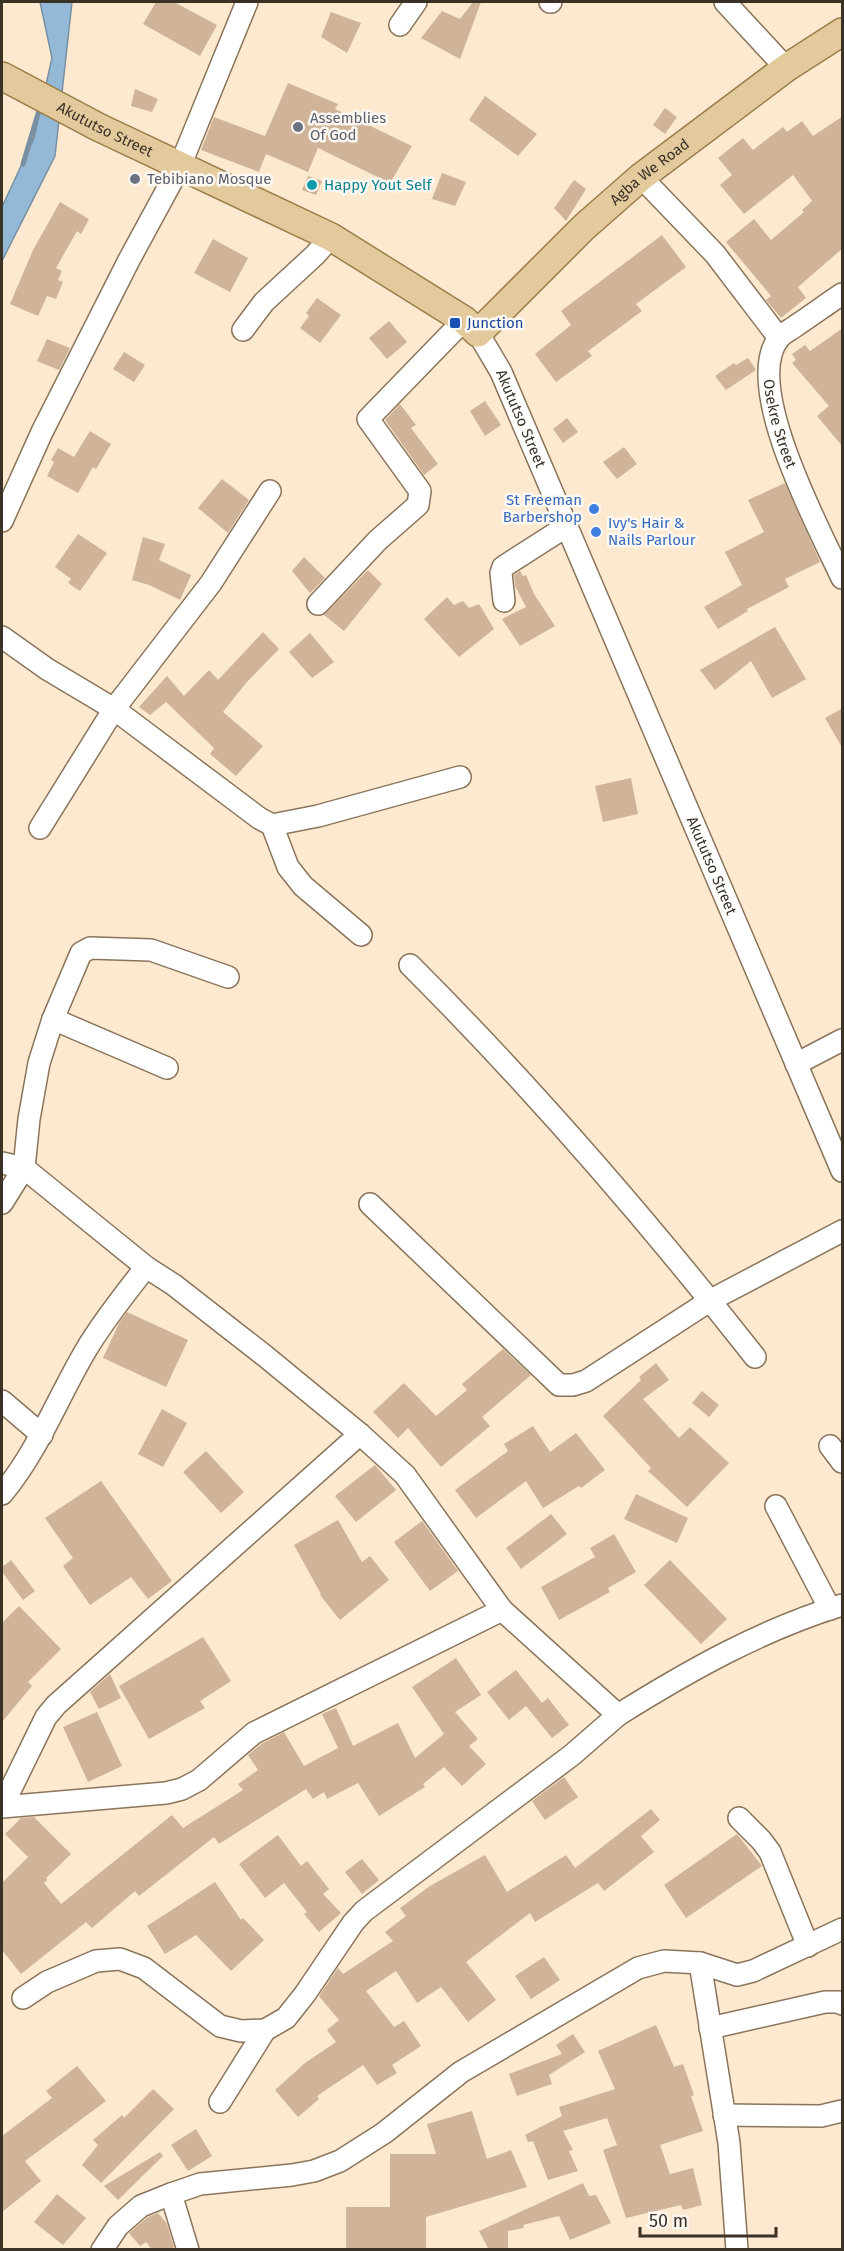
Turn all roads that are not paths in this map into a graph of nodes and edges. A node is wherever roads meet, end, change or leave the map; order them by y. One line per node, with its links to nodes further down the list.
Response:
1 (247, 2): 8 (street)
2 (416, 2): 4 (street)
3 (725, 2): 6 (street)
4 (400, 25)
5 (843, 32): 6 (main road, Agba We Road)
6 (786, 68): 9 (main road, Agba We Road)
7 (2, 76): 8 (main road, Akututso Street)
8 (180, 166): 10 (main road, Akututso Street); 16 (street)
9 (641, 177): 12 (main road, Agba We Road); 14 (street)
10 (331, 237): 12 (main road, Akututso Street); 13 (street)
11 (843, 294): 14 (street)
12 (471, 327): 17 (street, Akututso Street); 20 (street)
13 (243, 330)
14 (779, 338): 18 (street, Osekre Street)
15 (270, 491): 22 (street)
16 (2, 520)
17 (567, 526): 19 (street); 31 (street, Akututso Street)
18 (843, 578)
19 (504, 601)
20 (318, 604)
21 (2, 637): 22 (street)
22 (114, 709): 24 (street); 25 (street)
23 (460, 777): 24 (street)
24 (272, 825): 26 (street)
25 (40, 828)
26 (361, 935)
27 (410, 965): 40 (street)
28 (228, 977): 29 (street)
29 (53, 1019): 32 (street); 34 (street)
30 (843, 1040): 31 (street)
31 (796, 1064): 35 (street, Akututso Street)
32 (167, 1068)
33 (2, 1162): 34 (street)
34 (24, 1168): 36 (street); 39 (street)
35 (843, 1172)
36 (2, 1203)
37 (370, 1204): 40 (street)
38 (843, 1231): 40 (street)
39 (146, 1267): 43 (street); 44 (street)
40 (711, 1300): 41 (street)
41 (756, 1357)
42 (2, 1401): 44 (street)
43 (360, 1434): 48 (street); 50 (street)
44 (42, 1435): 45 (street)
45 (2, 1494)
46 (776, 1506): 47 (street)
47 (836, 1607): 49 (street)
48 (502, 1610): 49 (street); 50 (street)
49 (618, 1715): 58 (street)
50 (2, 1808)
51 (739, 1818): 53 (street)
52 (843, 1929): 53 (street)
53 (808, 1946): 54 (street)
54 (700, 1963): 57 (street); 62 (street)
55 (23, 1998): 58 (street)
56 (843, 2004): 57 (street)
57 (710, 2028): 61 (street)
58 (266, 2030): 59 (street)
59 (220, 2102)
60 (843, 2111): 61 (street)
61 (724, 2115): 65 (street)
62 (171, 2194): 63 (street); 64 (street)
63 (102, 2250)
64 (188, 2250)
65 (737, 2250)

